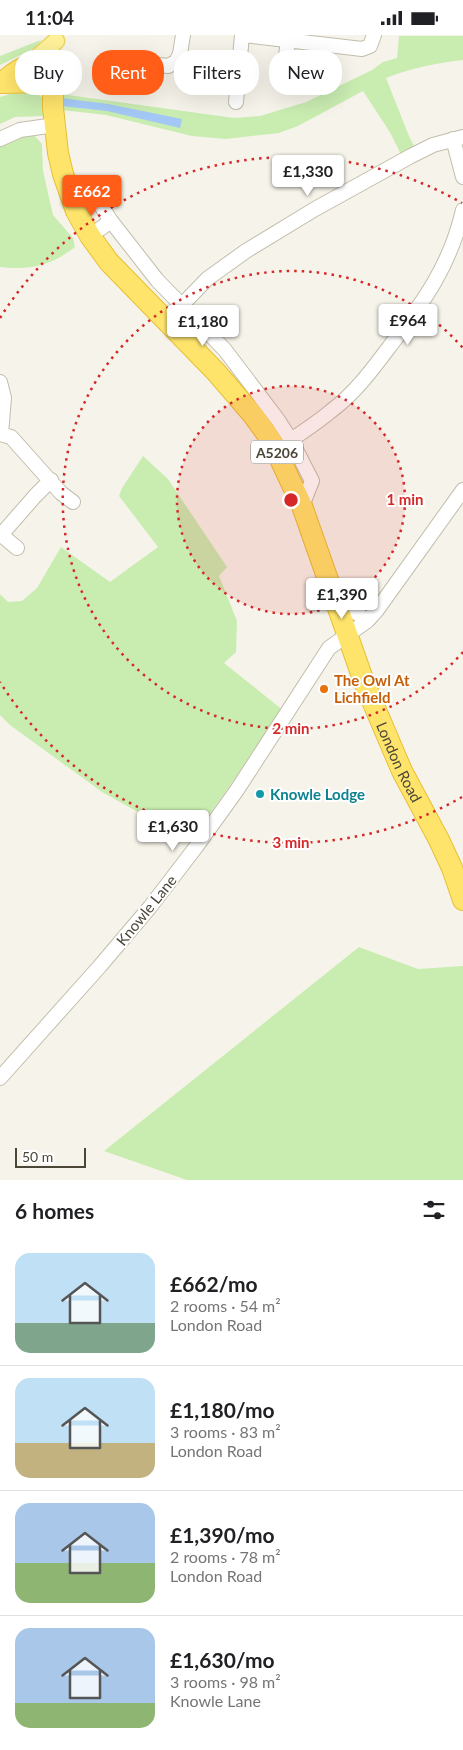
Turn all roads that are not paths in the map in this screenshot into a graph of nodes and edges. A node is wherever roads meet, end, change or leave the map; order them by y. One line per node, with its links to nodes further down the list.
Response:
1 (182, 35): 8 (street)
2 (242, 35): 5 (street); 13 (street)
3 (374, 35): 5 (street)
4 (57, 38): 6 (main road)
5 (288, 41): 7 (street)
6 (45, 50)
7 (287, 50)
8 (164, 66)
9 (15, 72): 10 (highway)
10 (1, 83): 11 (highway)
11 (15, 86)
12 (53, 95): 15 (street); 20 (highway, London Road / A5206)
13 (236, 102)
14 (458, 138): 16 (street); 21 (street)
15 (0, 139)
16 (463, 177)
17 (96, 198): 19 (street)
18 (463, 209): 24 (street)
19 (111, 221): 20 (street); 21 (street)
20 (90, 236): 28 (highway, London Road / A5206)
21 (182, 305): 24 (street)
22 (0, 382): 23 (street)
23 (0, 434): 25 (street)
24 (291, 440): 28 (street)
25 (51, 480): 27 (street); 29 (street)
26 (463, 490): 32 (street)
27 (73, 502)
28 (302, 505): 31 (highway, London Road / A5206)
29 (0, 535): 30 (street)
30 (17, 548)
31 (334, 595): 32 (street); 33 (highway, London Road / A5206)
32 (367, 621): 33 (street, Knowle Lane)
33 (347, 633): 34 (highway, London Road / A5206); 35 (street, Knowle Lane)
34 (463, 900)
35 (0, 1078)

